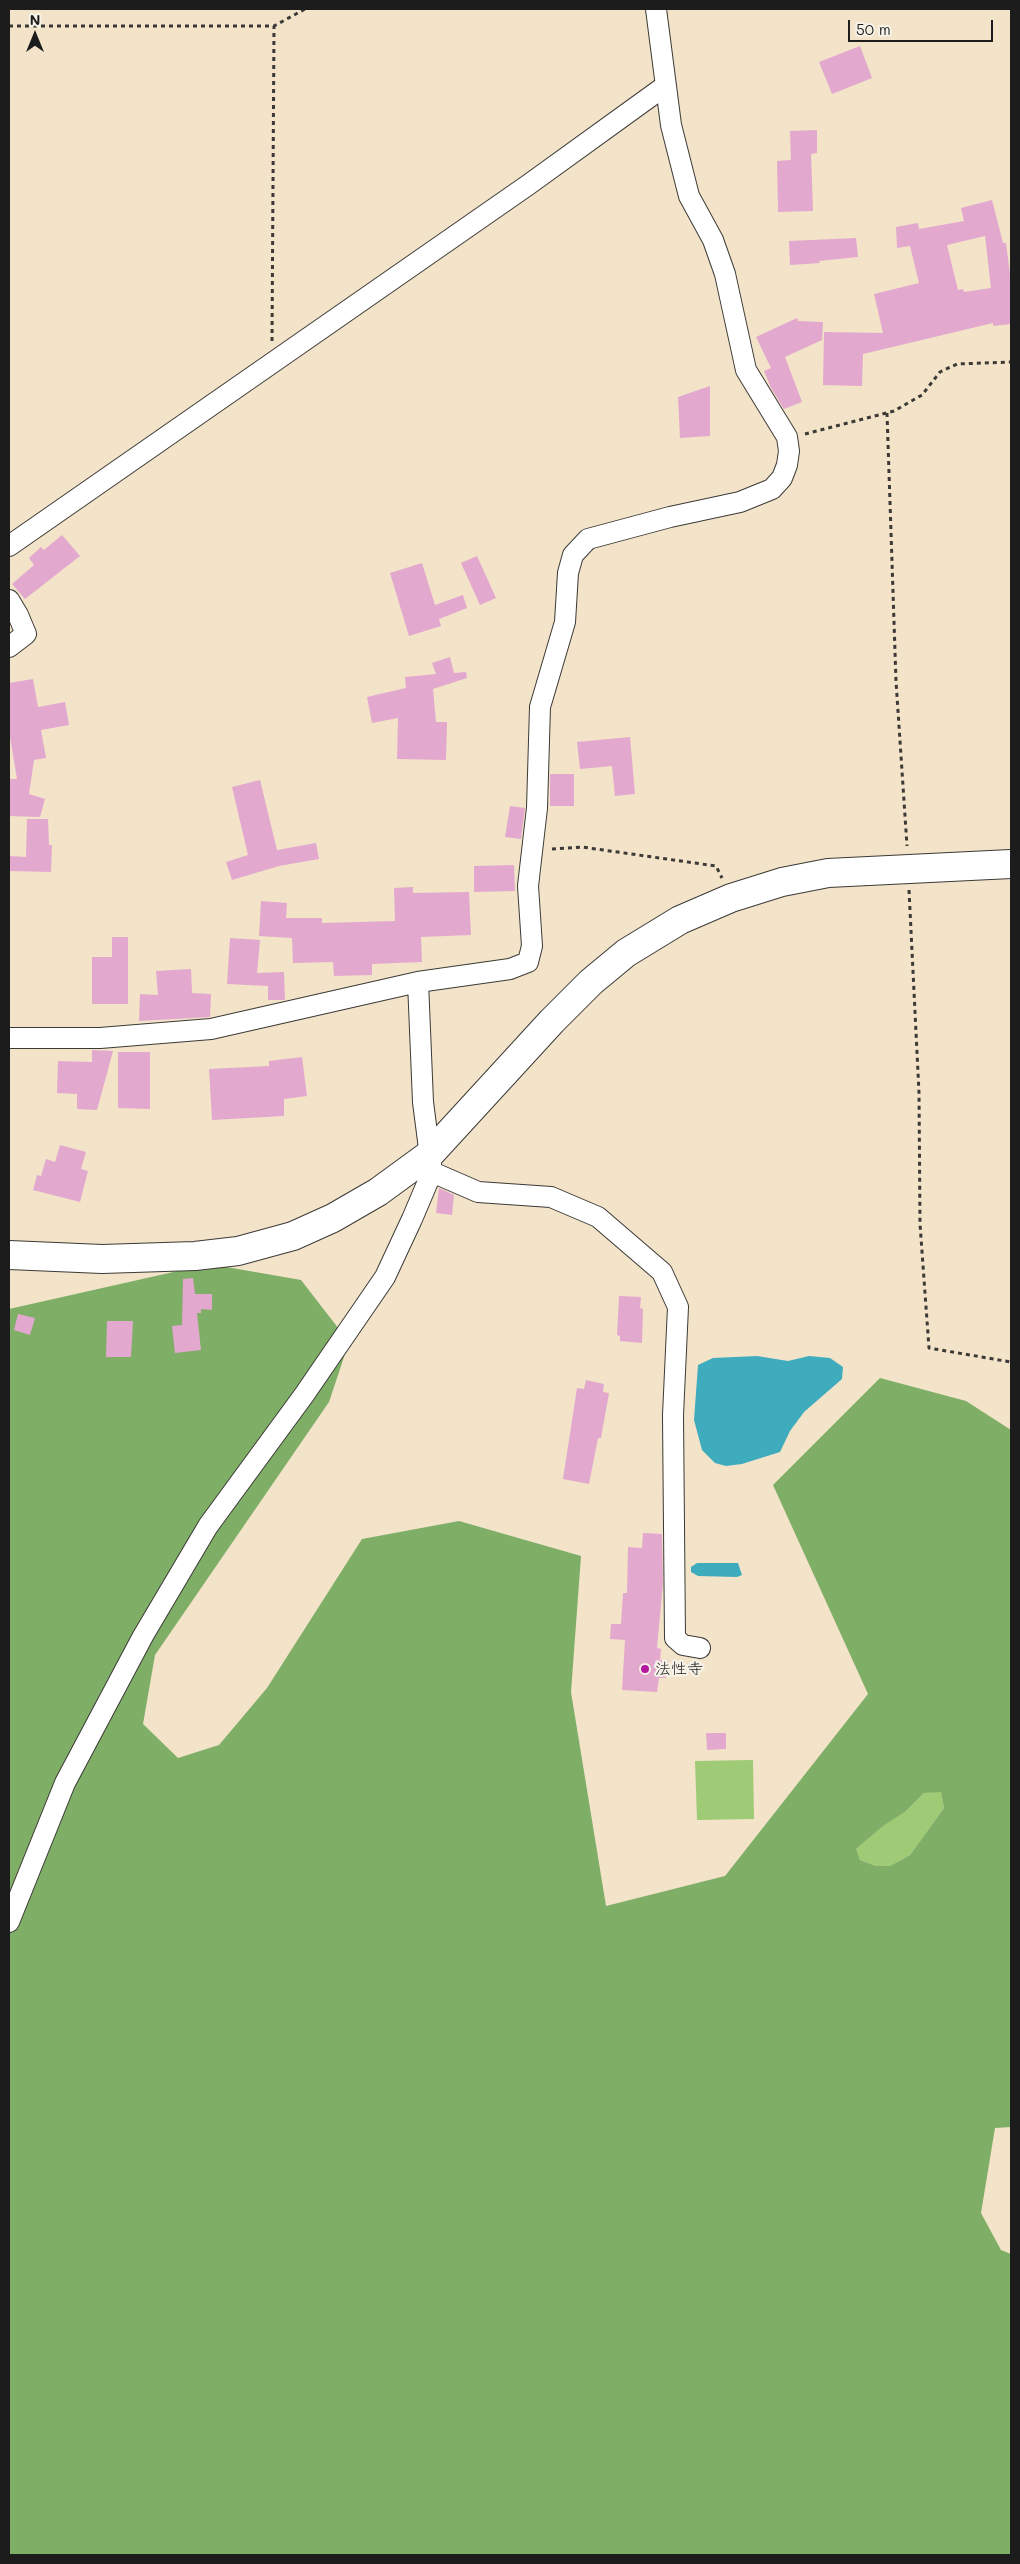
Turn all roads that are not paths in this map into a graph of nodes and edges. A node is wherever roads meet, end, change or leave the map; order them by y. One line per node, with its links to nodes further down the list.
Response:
1 (656, 9): 2 (street)
2 (665, 86): 3 (street); 7 (street)
3 (9, 546)
4 (9, 600): 5 (street)
5 (9, 647)
6 (1011, 864): 9 (street)
7 (418, 982): 8 (street); 9 (street)
8 (9, 1038)
9 (431, 1163): 10 (street); 11 (street); 12 (street)
10 (9, 1256)
11 (700, 1648)
12 (9, 1922)

